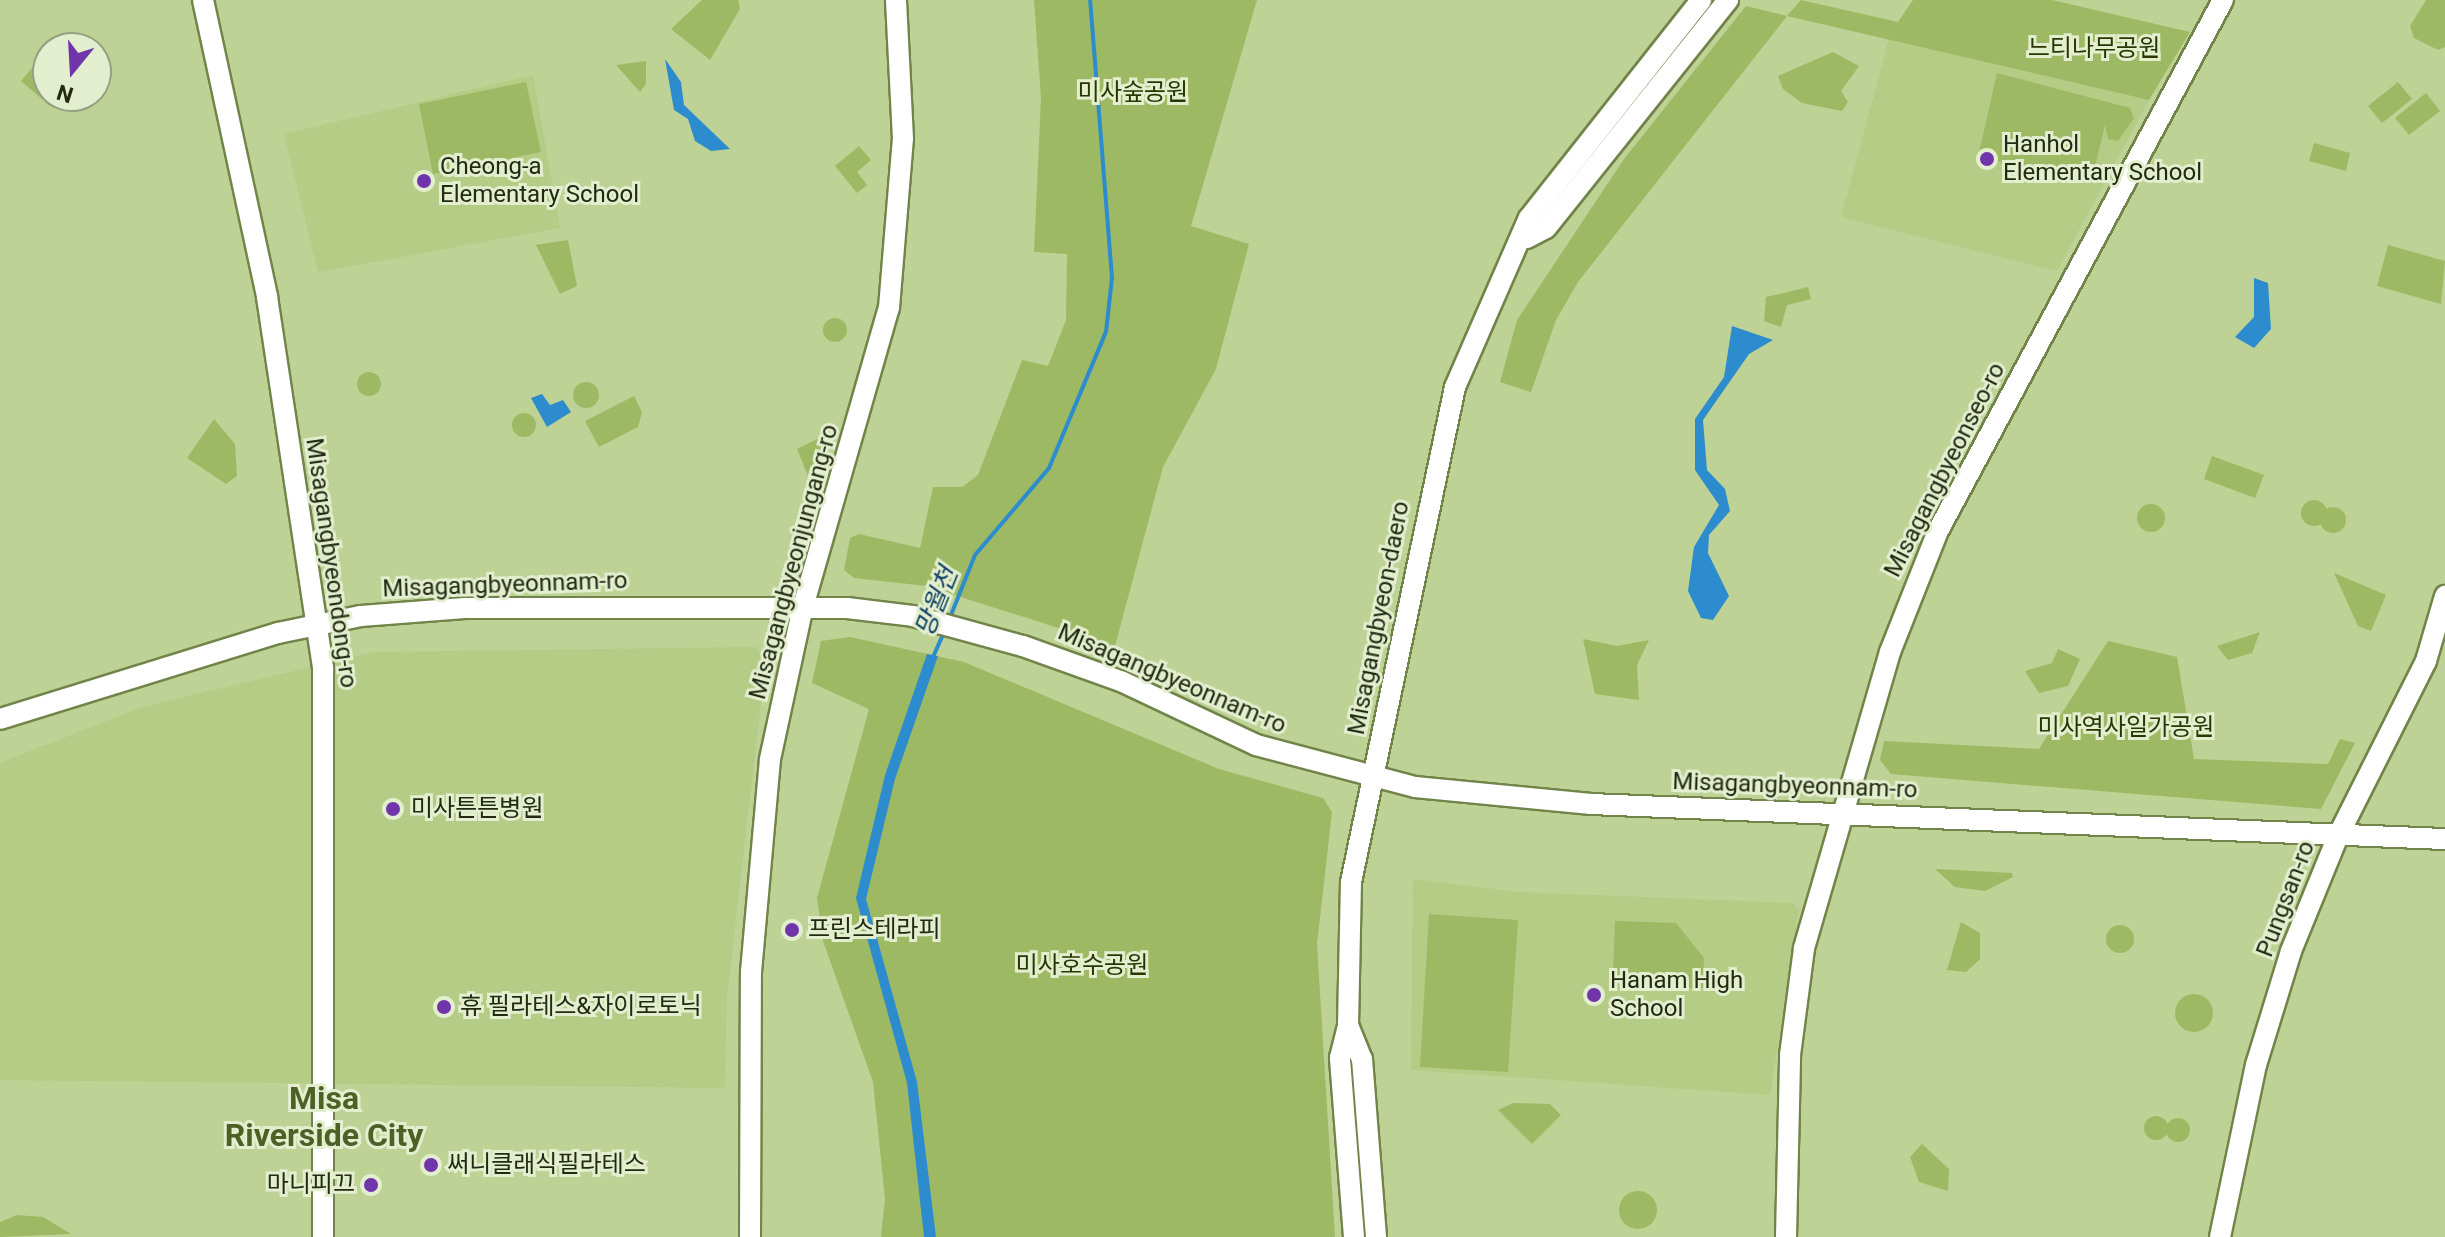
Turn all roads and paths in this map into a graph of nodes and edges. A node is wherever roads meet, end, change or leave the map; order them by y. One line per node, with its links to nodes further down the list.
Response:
1 (203, 0): 9 (main road, Misagangbyeondong-ro)
2 (896, 0): 8 (main road, Misagangbyeonjungang-ro)
3 (1701, 0): 6 (main road, Misagangbyeon-daero)
4 (1728, 0): 6 (main road, Misagangbyeon-daero)
5 (2223, 0): 12 (main road, Misagangbyeonseo-ro)
6 (1527, 238): 11 (main road, Misagangbyeon-daero)
7 (2445, 596): 13 (main road, Pungsan-ro)
8 (803, 607): 9 (main road, Misagangbyeonnam-ro); 11 (main road, Misagangbyeonnam-ro); 17 (main road, Misagangbyeonjungang-ro)
9 (315, 624): 10 (main road, Misagangbyeonnam-ro); 16 (main road, Misagangbyeondong-ro)
10 (0, 719)
11 (1374, 777): 12 (main road, Misagangbyeonnam-ro); 15 (main road, Misagangbyeon-daero)
12 (1841, 814): 13 (main road, Misagangbyeonnam-ro); 20 (main road, Misagangbyeonseo-ro)
13 (2338, 836): 14 (main road, Misagangbyeonnam-ro); 21 (main road, Pungsan-ro)
14 (2445, 839)
15 (1348, 1025): 18 (main road, Misagangbyeon-daero); 19 (main road, Misagangbyeon-daero)
16 (323, 1237)
17 (750, 1237)
18 (1354, 1237)
19 (1376, 1237)
20 (1786, 1237)
21 (2220, 1237)

